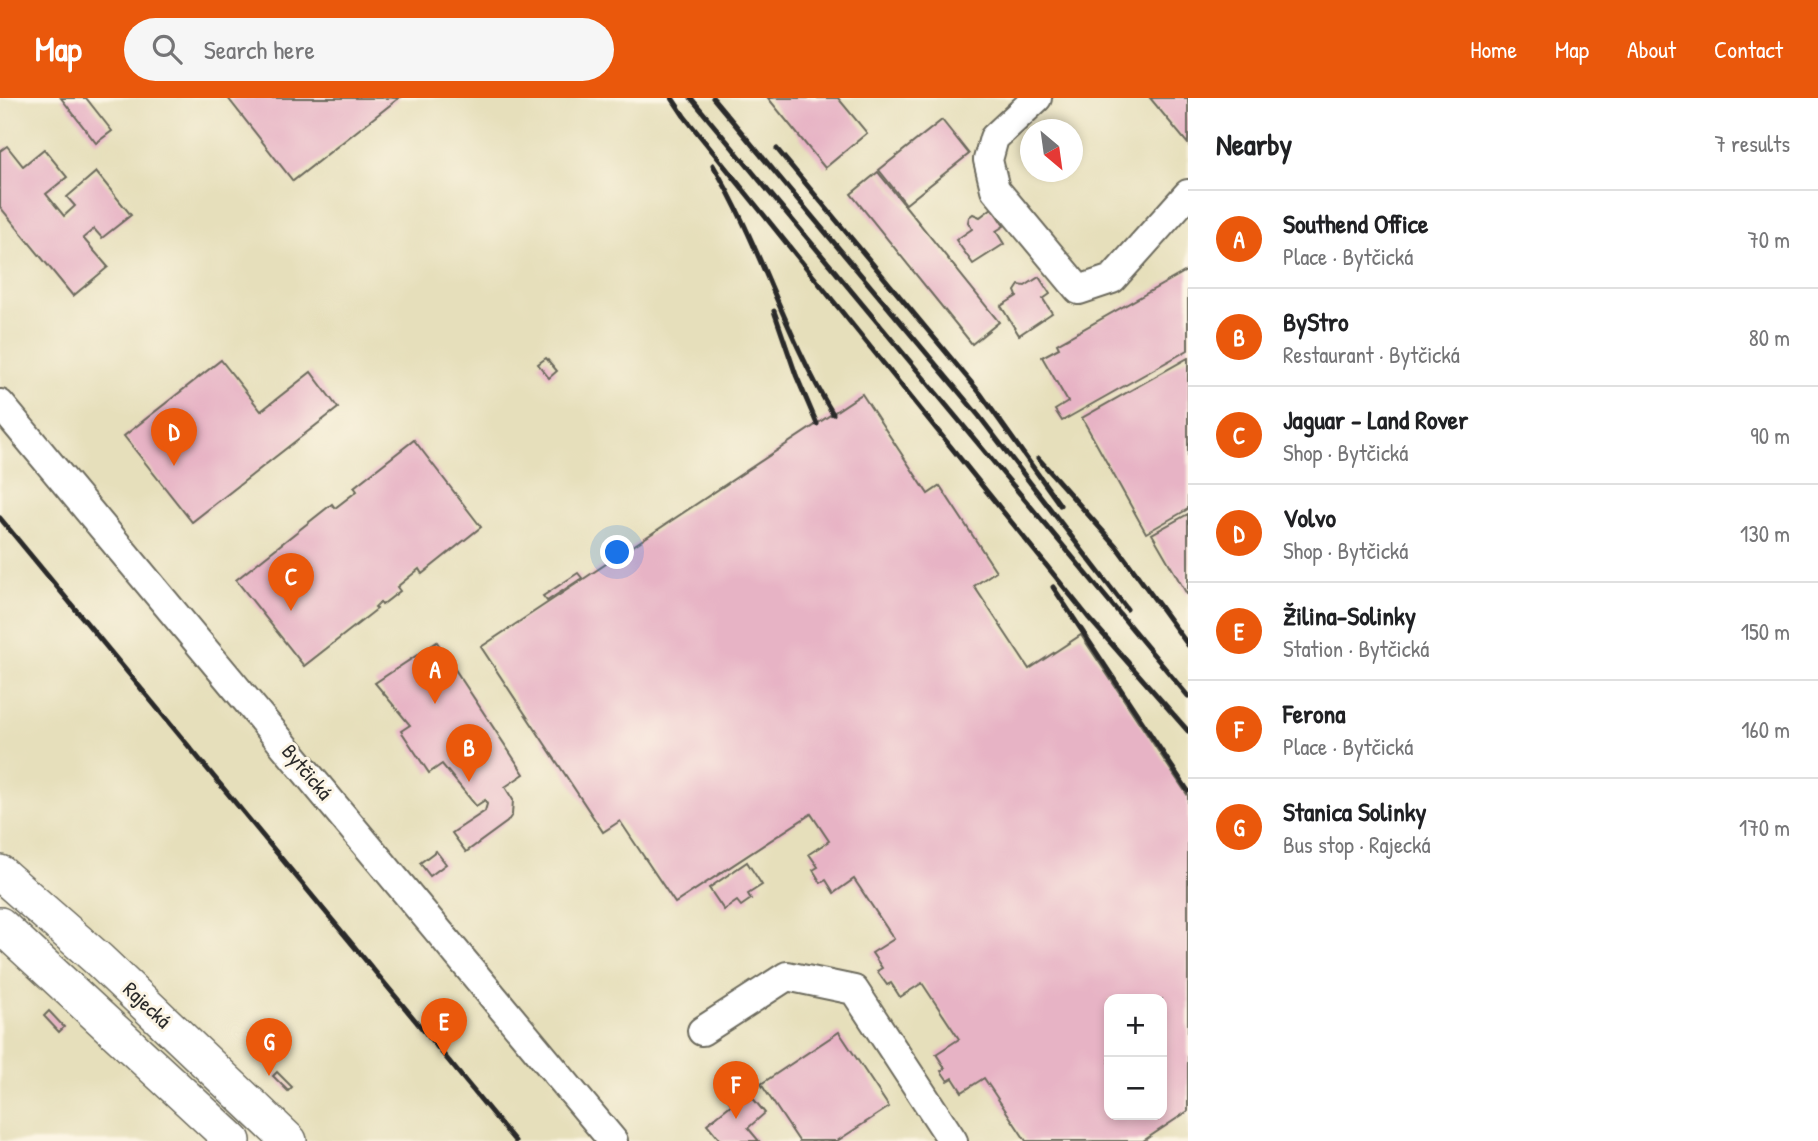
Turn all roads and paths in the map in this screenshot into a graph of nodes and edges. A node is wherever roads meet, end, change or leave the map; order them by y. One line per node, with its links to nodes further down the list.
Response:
1 (1037, 98): 2 (street)
2 (1188, 194)
3 (0, 404): 9 (street, Bytčická)
4 (0, 873): 8 (main road, Rajecká)
5 (0, 925): 7 (main road, Rajecká)
6 (702, 1031): 10 (street)
7 (233, 1141)
8 (289, 1141)
9 (613, 1141)
10 (953, 1141)

